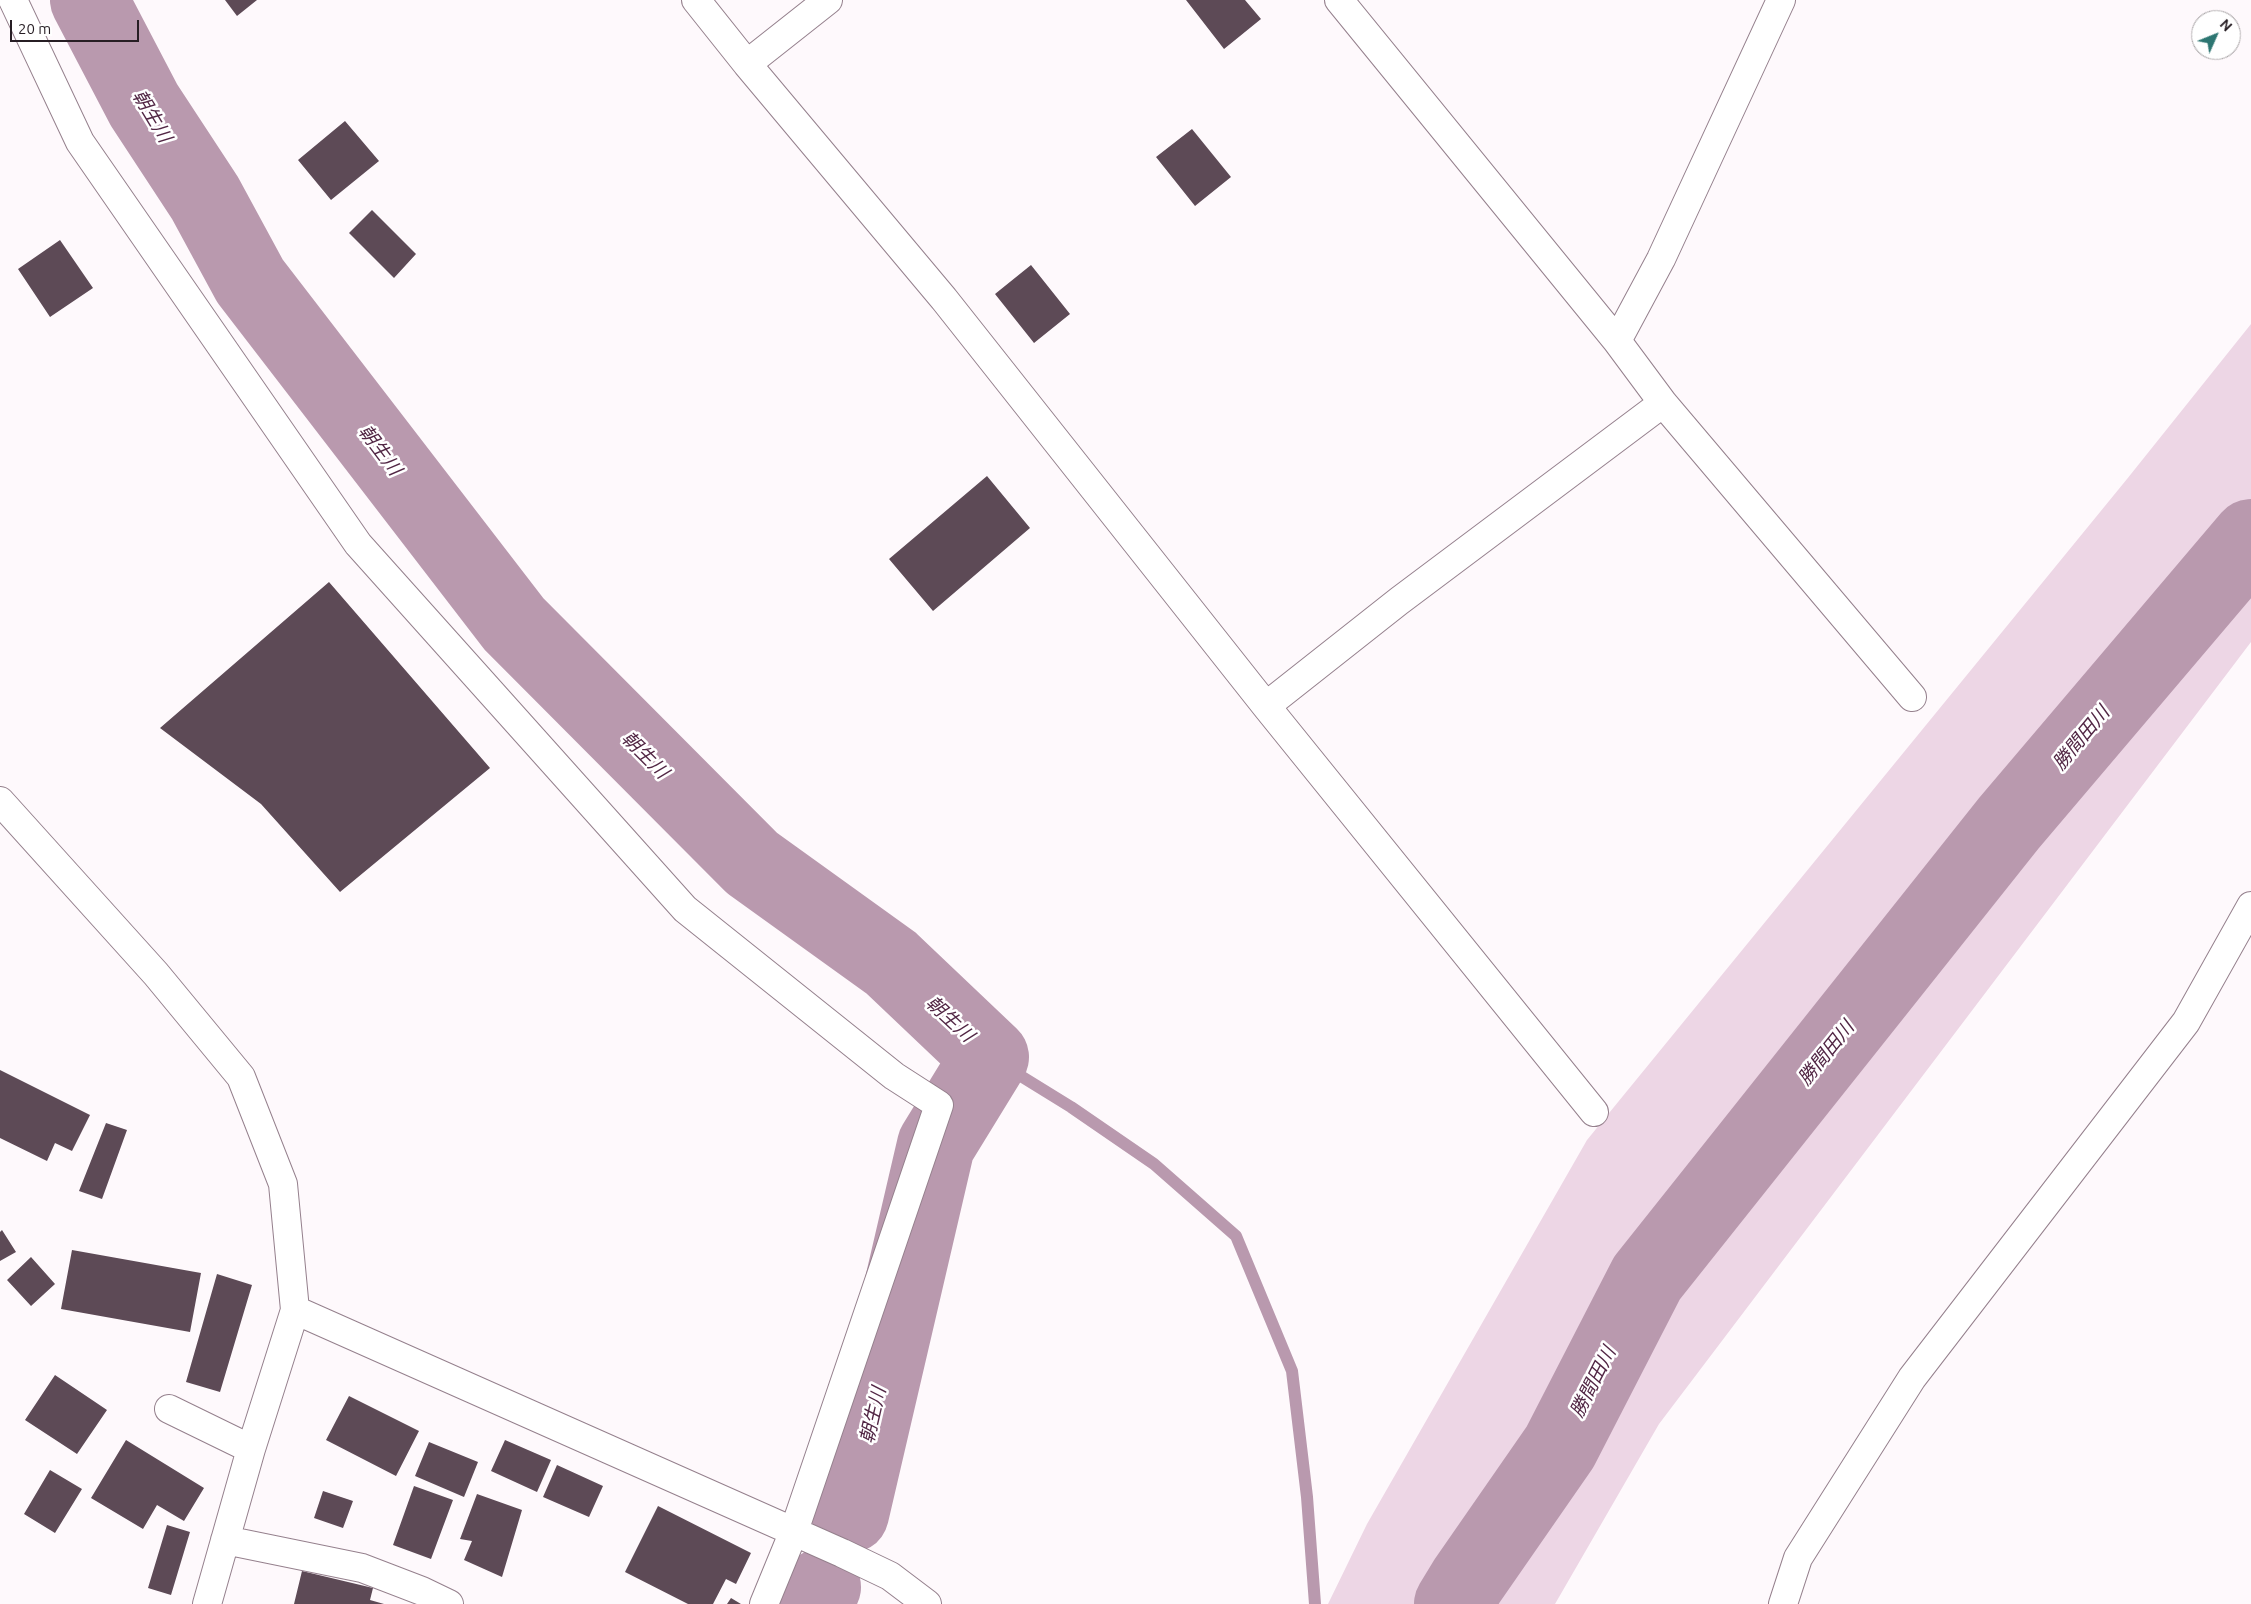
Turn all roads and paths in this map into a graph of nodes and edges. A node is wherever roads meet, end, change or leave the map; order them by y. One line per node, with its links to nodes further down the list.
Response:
1 (13, 0): 17 (street)
2 (696, 0): 6 (street)
3 (828, 0): 6 (street)
4 (1339, 0): 7 (street)
5 (1782, 0): 7 (street)
6 (747, 64): 10 (street)
7 (1617, 341): 8 (street)
8 (1663, 403): 9 (street); 10 (street)
9 (1912, 696)
10 (1266, 706): 13 (street)
11 (0, 802): 14 (street)
12 (2251, 906): 23 (street)
13 (1594, 1112)
14 (295, 1310): 16 (street); 17 (street)
15 (169, 1409): 16 (street)
16 (251, 1449): 18 (street)
17 (794, 1531): 21 (street); 22 (street)
18 (226, 1540): 19 (street); 20 (street)
19 (207, 1604)
20 (449, 1604)
21 (764, 1604)
22 (927, 1604)
23 (1783, 1604)

